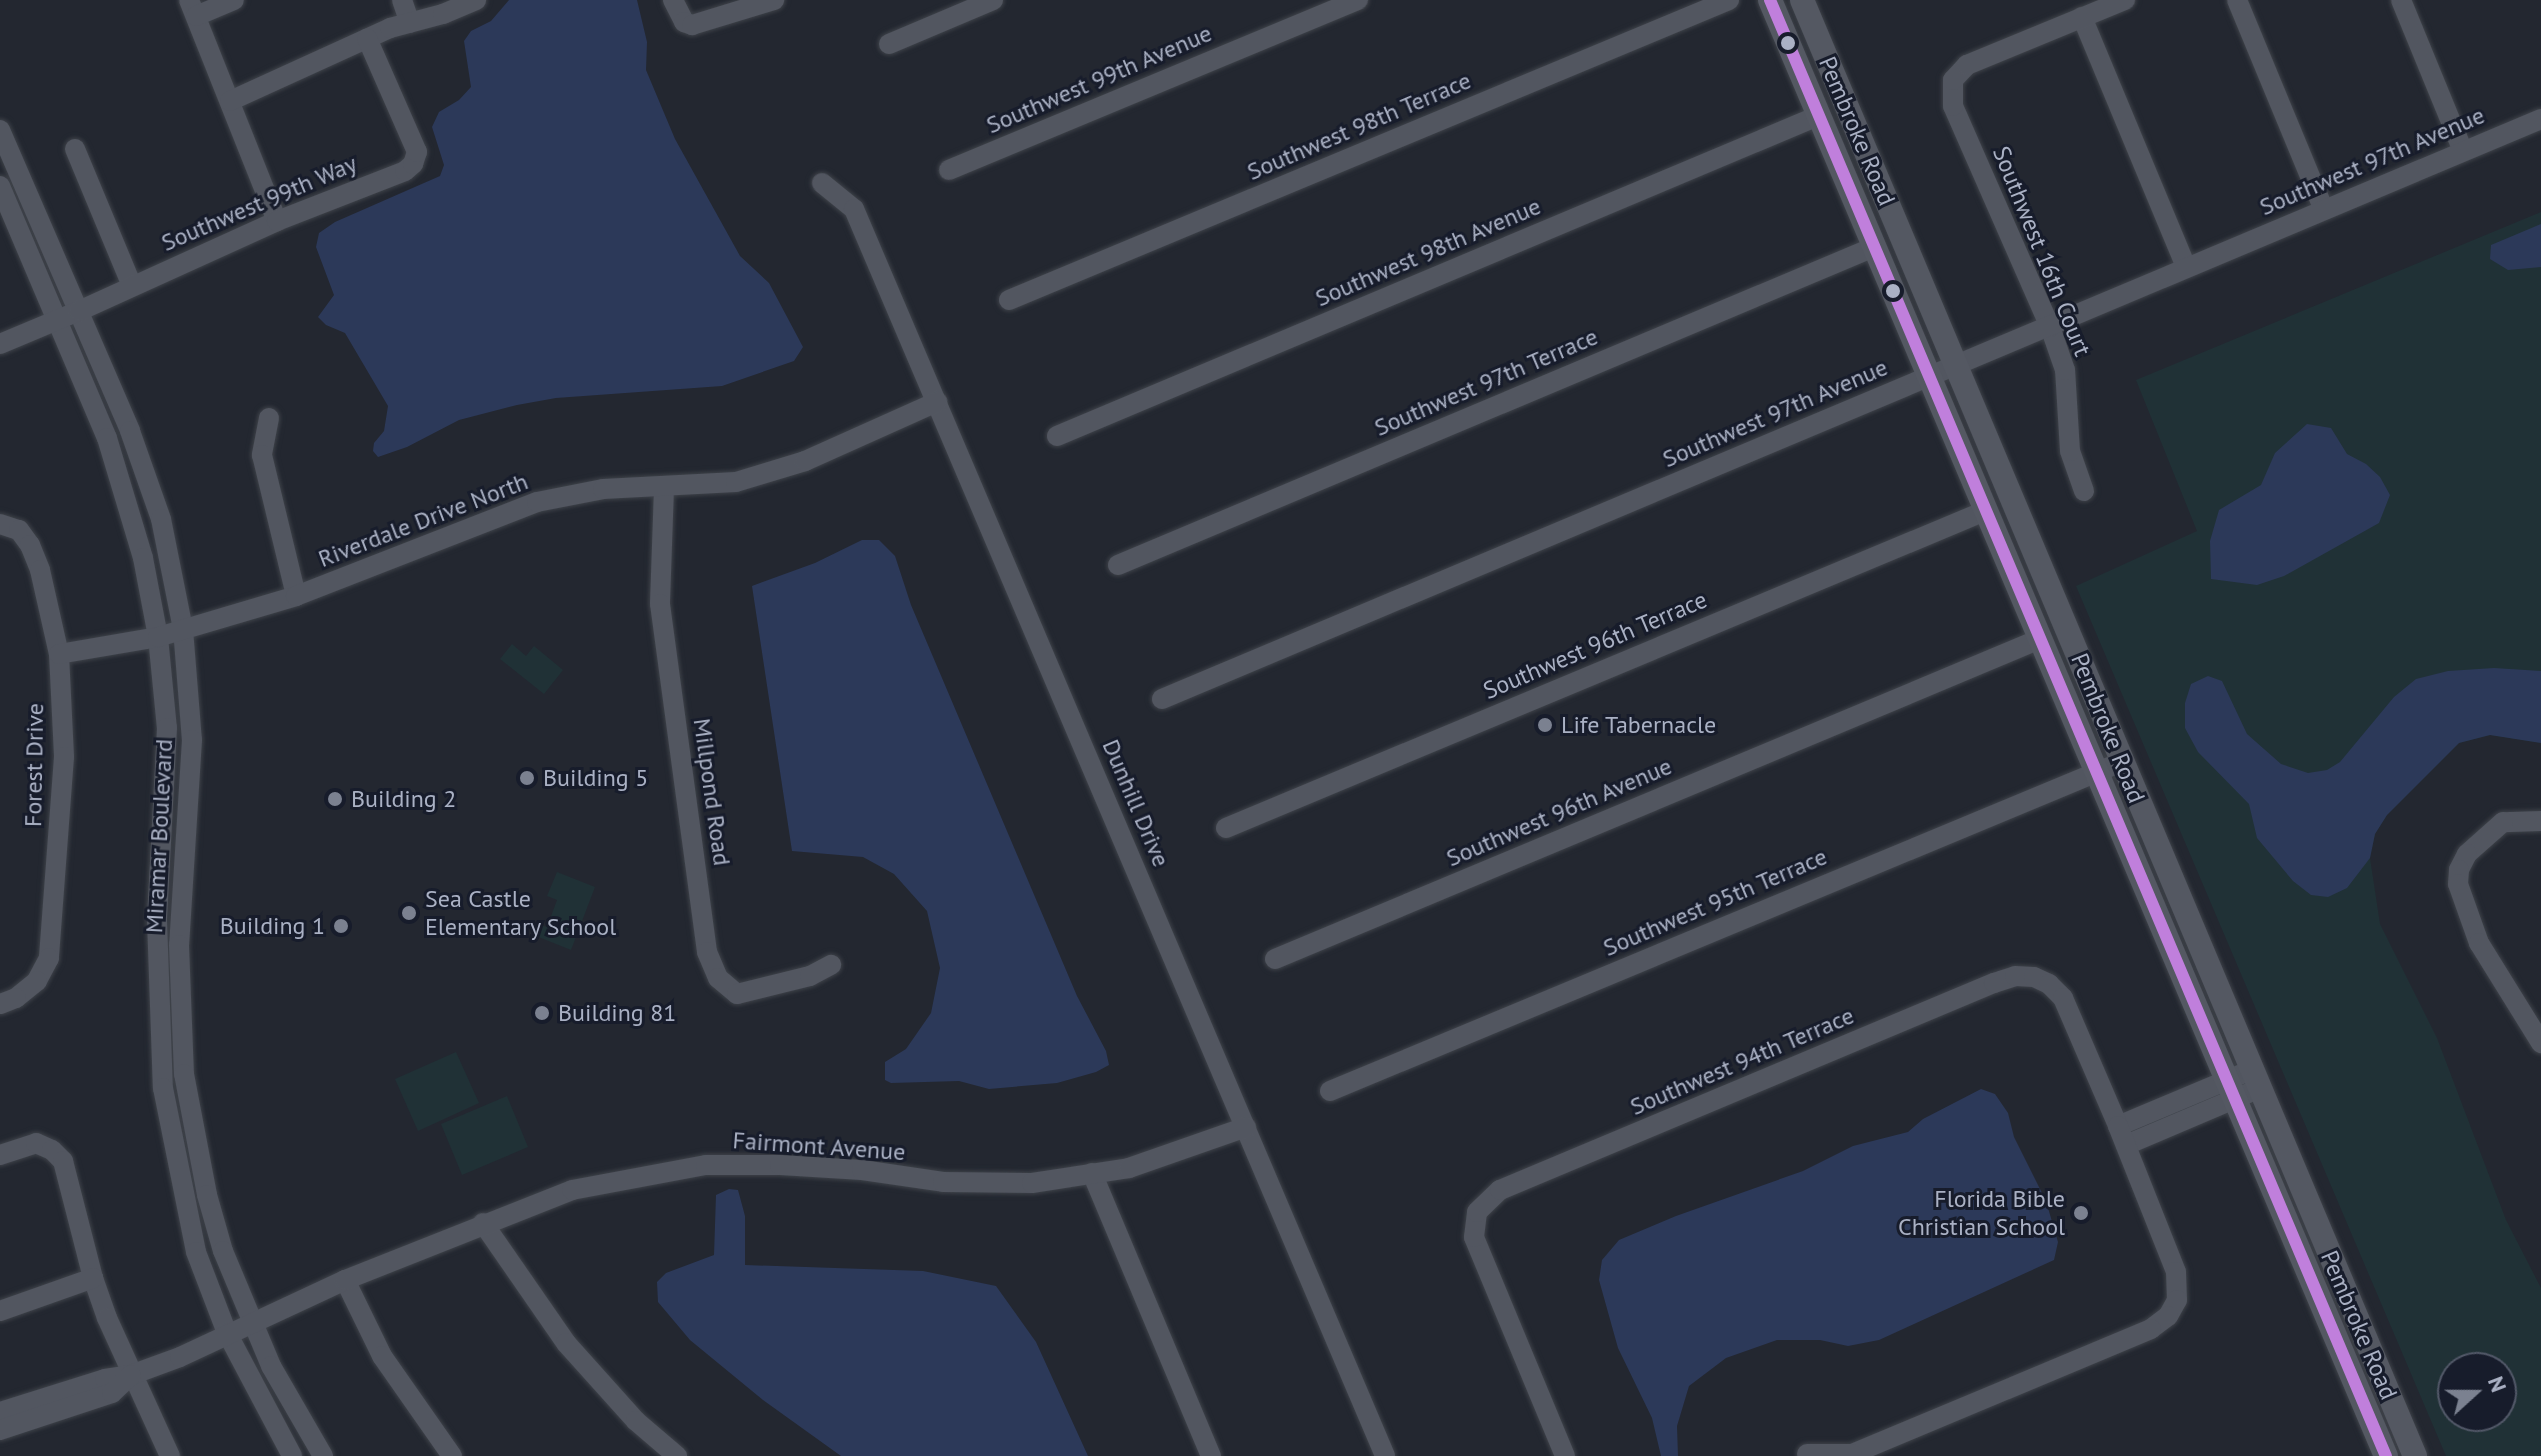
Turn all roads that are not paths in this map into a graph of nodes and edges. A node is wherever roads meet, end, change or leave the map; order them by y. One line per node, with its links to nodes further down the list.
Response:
1 (234, 0): 15 (street)
2 (402, 0): 17 (street)
3 (476, 0): 17 (street)
4 (673, 0): 14 (street)
5 (774, 0): 14 (street)
6 (993, 0): 19 (street)
7 (1358, 0): 26 (street, Southwest 99th Avenue)
8 (1729, 0): 34 (street, Southwest 98th Terrace)
9 (1770, 0): 21 (main road, Pembroke Road)
10 (1802, 0): 39 (main road, Pembroke Road)
11 (2125, 0): 16 (street)
12 (2237, 0): 29 (street)
13 (2401, 0): 25 (street)
14 (742, 5)
15 (192, 8): 20 (street)
16 (2082, 17): 32 (street); 37 (street, Southwest 16th Court)
17 (410, 23): 18 (street)
18 (367, 38): 20 (street); 30 (street, Southwest 99th Way)
19 (889, 44)
20 (230, 101): 30 (street)
21 (1818, 116): 31 (main road, Pembroke Road); 43 (street, Southwest 98th Avenue)
22 (2541, 119): 25 (street, Southwest 97th Avenue)
23 (0, 130): 35 (street, Miramar Boulevard)
24 (75, 149): 33 (street)
25 (2463, 151): 29 (street, Southwest 97th Avenue)
26 (949, 170)
27 (822, 183): 41 (street, Dunhill Drive)
28 (0, 186): 36 (street, Miramar Boulevard)
29 (2324, 210): 32 (street, Southwest 97th Avenue)
30 (277, 221): 33 (street, Southwest 99th Way)
31 (1874, 247): 40 (main road, Pembroke Road); 48 (street, Southwest 97th Terrace)
32 (2186, 267): 37 (street, Southwest 97th Avenue)
33 (132, 286): 35 (street, Southwest 99th Way)
34 (1009, 300)
35 (79, 311): 36 (street, Southwest 99th Way); 50 (street, Miramar Boulevard)
36 (56, 321): 38 (street, Southwest 99th Way); 51 (street, Miramar Boulevard)
37 (2050, 327): 39 (street, Southwest 97th Avenue); 45 (street, Southwest 16th Court)
38 (0, 344)
39 (1956, 365): 40 (street, Southwest 97th Avenue); 55 (main road, Pembroke Road)
40 (1930, 376): 46 (main road, Pembroke Road); 54 (street, Southwest 97th Avenue)
41 (937, 402): 44 (street, Riverdale Drive North); 66 (street, Dunhill Drive)
42 (269, 418): 49 (street)
43 (1057, 436)
44 (664, 488): 49 (street, Riverdale Drive North); 60 (street, Millpond Road)
45 (2084, 491)
46 (1985, 511): 52 (main road, Pembroke Road); 58 (street, Southwest 96th Terrace)
47 (0, 524): 53 (street, Forest Drive)
48 (1118, 565)
49 (296, 596): 50 (street, Riverdale Drive North)
50 (183, 629): 51 (street, Riverdale Drive North); 74 (street, Miramar Boulevard)
51 (158, 637): 53 (street, Riverdale Drive North); 75 (street, Miramar Boulevard)
52 (2040, 639): 56 (main road, Pembroke Road); 59 (street, Southwest 96th Avenue)
53 (59, 654): 61 (street, Forest Drive)
54 (1162, 699)
55 (2121, 762): 56 (street, Southwest 95th Terrace); 63 (main road, Pembroke Road)
56 (2094, 772): 64 (main road, Pembroke Road); 65 (street, Southwest 95th Terrace)
57 (2541, 821): 62 (street)
58 (1226, 828)
59 (1275, 959)
60 (831, 965)
61 (0, 1004)
62 (2541, 1043)
63 (2254, 1079): 64 (street); 89 (main road, Pembroke Road)
64 (2231, 1089): 67 (street); 88 (main road, Pembroke Road)
65 (1330, 1091)
66 (1246, 1127): 69 (street, Fairmont Avenue); 86 (street, Dunhill Drive)
67 (2122, 1136): 79 (street); 87 (street, Southwest 94th Terrace)
68 (0, 1155): 71 (street)
69 (1092, 1173): 70 (street, Fairmont Avenue); 85 (street)
70 (483, 1223): 72 (street, Fairmont Avenue); 84 (street)
71 (93, 1278): 73 (street); 76 (street)
72 (345, 1280): 74 (street, Fairmont Avenue); 83 (street)
73 (0, 1311)
74 (252, 1322): 75 (street, Fairmont Avenue); 82 (street, Miramar Boulevard)
75 (227, 1333): 76 (street, Fairmont Avenue); 81 (street, Miramar Boulevard)
76 (131, 1375): 77 (street, Fairmont Avenue); 78 (street, Fairmont Avenue); 80 (street)
77 (0, 1412)
78 (0, 1430)
79 (1807, 1454)
80 (170, 1456)
81 (292, 1456)
82 (323, 1456)
83 (452, 1456)
84 (677, 1456)
85 (1211, 1456)
86 (1385, 1456)
87 (1565, 1456)
88 (2386, 1456)
89 (2415, 1456)

